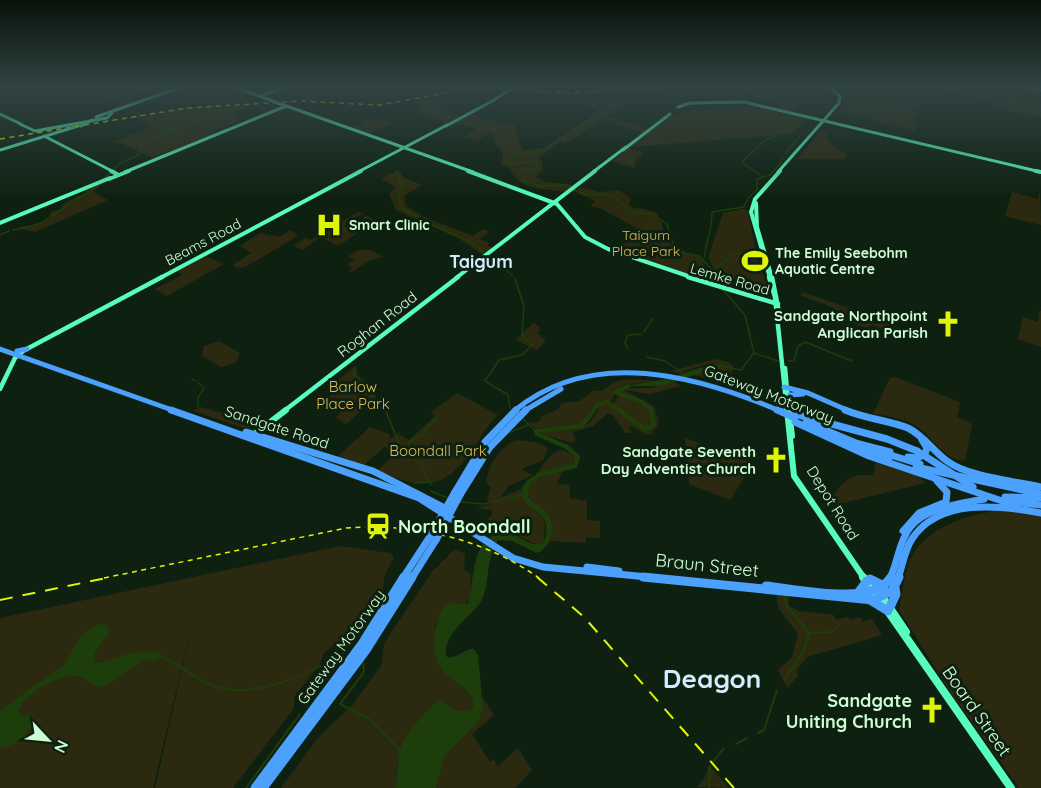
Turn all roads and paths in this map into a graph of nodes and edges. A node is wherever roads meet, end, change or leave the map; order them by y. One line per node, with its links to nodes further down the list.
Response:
1 (19, 124): 11 (main road)
2 (73, 124): 11 (main road)
3 (84, 124): 10 (main road, bridge)
4 (244, 124): 23 (main road)
5 (336, 124): 16 (main road)
6 (449, 124): 16 (main road, Beams Road, bridge)
7 (657, 124): 12 (main road, Roghan Road)
8 (824, 124): 14 (main road)
9 (834, 124): 19 (main road)
10 (80, 126): 13 (main road); 13 (main road)
11 (34, 131)
12 (647, 131): 15 (main road, Roghan Road)
13 (45, 137): 17 (main road); 25 (main road)
14 (808, 140): 30 (main road); 30 (main road)
15 (626, 147): 27 (main road, Roghan Road)
16 (404, 148): 18 (main road); 32 (main road, Beams Road)
17 (0, 150)
18 (415, 152): 28 (main road)
19 (965, 154): 20 (main road); 21 (main road)
20 (976, 155)
21 (971, 156): 22 (main road); 24 (main road)
22 (974, 160)
23 (125, 172): 25 (main road)
24 (1041, 172)
25 (116, 174): 26 (main road)
26 (109, 179): 29 (main road)
27 (571, 189): 28 (main road, Roghan Road)
28 (553, 203): 30 (main road, Lemke Road); 38 (main road, Roghan Road)
29 (0, 223)
30 (774, 303): 35 (main road, Depot Road); 35 (main road, Depot Road)
31 (0, 347): 32 (highway, Sandgate Road)
32 (21, 355): 34 (main road); 38 (highway, Sandgate Road)
33 (693, 381): 36 (highway, Gateway Motorway); 36 (highway, Gateway Motorway); 42 (highway, Gateway Motorway); 42 (highway, Gateway Motorway)
34 (0, 389)
35 (788, 389): 39 (highway); 41 (highway); 51 (main road, Depot Road)
36 (782, 413): 37 (highway, bridge)
37 (795, 419): 39 (highway, Gateway Motorway); 40 (highway); 43 (highway, Gateway Motorway); 46 (highway, bridge)
38 (255, 433): 50 (highway, Sandgate Road)
39 (858, 444): 41 (highway, Gateway Motorway)
40 (926, 474): 47 (highway); 48 (highway)
41 (1041, 488)
42 (457, 493): 49 (highway, Gateway Motorway, bridge)
43 (1041, 496): 44 (highway)
44 (1005, 497)
45 (984, 499): 48 (highway)
46 (1041, 505)
47 (1041, 512): 52 (highway)
48 (903, 537): 53 (highway)
49 (432, 539): 56 (highway, Gateway Motorway); 57 (highway, Gateway Motorway)
50 (532, 563): 54 (highway, Braun Street)
51 (868, 580): 53 (highway); 54 (highway)
52 (895, 588): 53 (highway); 55 (highway)
53 (878, 594): 54 (highway); 55 (highway); 55 (main road, Board Street)
54 (857, 596)
55 (889, 609): 58 (main road, Board Street)
56 (255, 788)
57 (263, 788)
58 (1011, 788)

